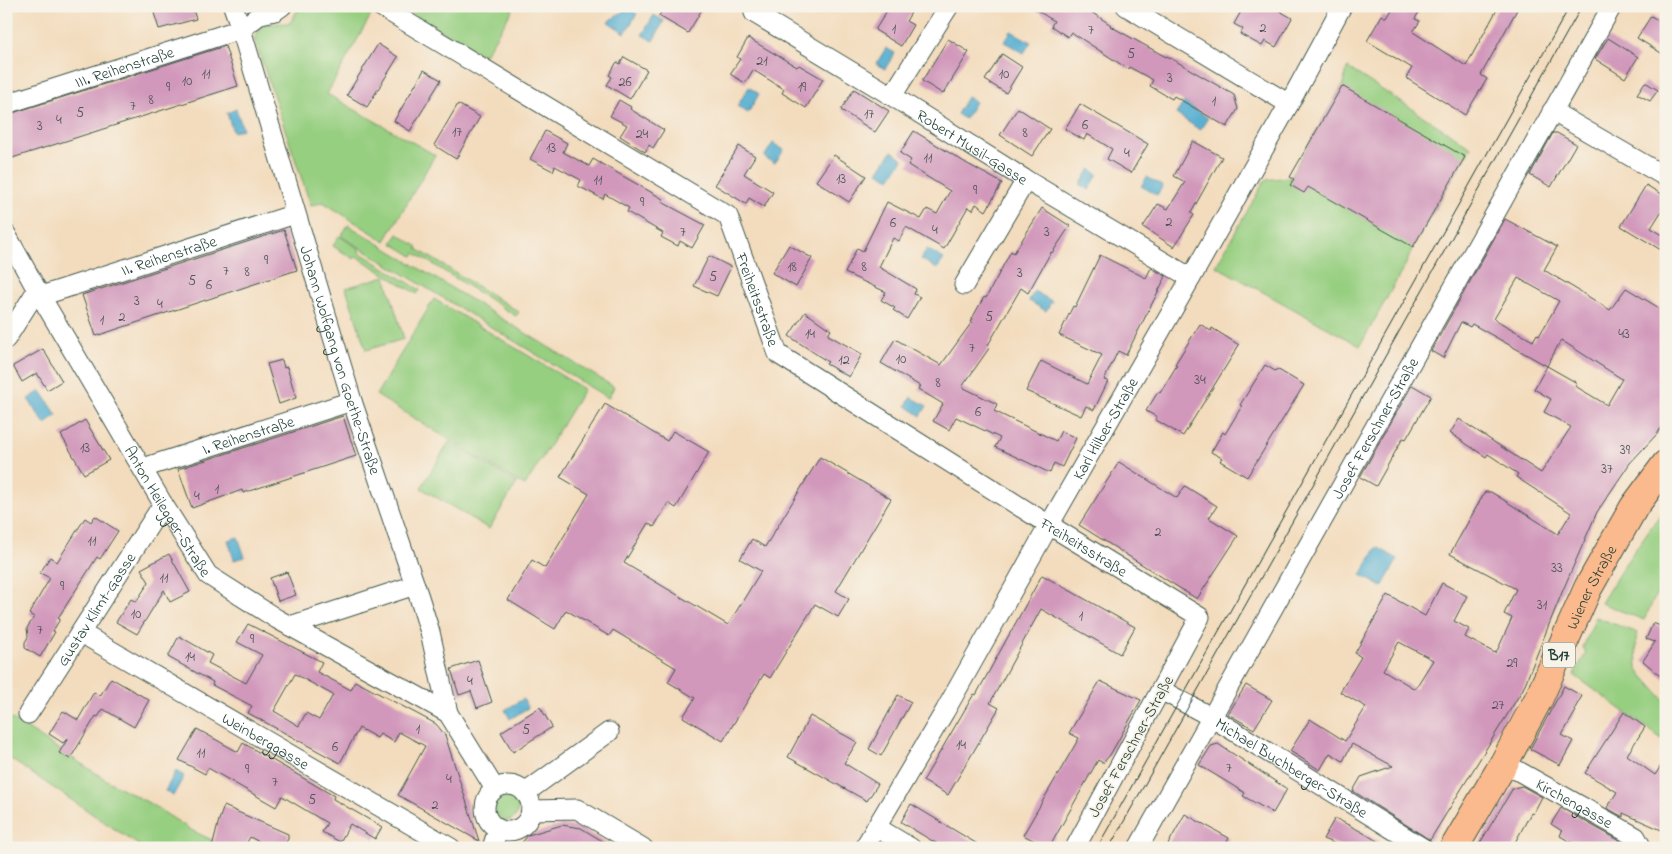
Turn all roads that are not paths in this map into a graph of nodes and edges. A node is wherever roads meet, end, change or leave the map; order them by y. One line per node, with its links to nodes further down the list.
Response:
1 (233, 6): 9 (street, Johann Wolfgang von Goethe-Straße)
2 (282, 6): 9 (street, III. Reihenstraße)
3 (380, 6): 26 (street, Freiheitsstraße)
4 (949, 6): 10 (street)
5 (1126, 6): 12 (street)
6 (1342, 6): 12 (street, Karl Hilber-Straße)
7 (1612, 6): 13 (street, Josef Ferschner-Straße)
8 (754, 13): 10 (street, Robert Musil-Gasse)
9 (241, 29): 11 (street, III. Reihenstraße); 16 (street, Johann Wolfgang von Goethe-Straße)
10 (892, 96): 15 (street, Robert Musil-Gasse)
11 (6, 104)
12 (1289, 104): 18 (street, Karl Hilber-Straße)
13 (1552, 111): 14 (street); 34 (street, Josef Ferschner-Straße)
14 (1666, 177)
15 (1026, 180): 18 (street, Robert Musil-Gasse); 19 (street)
16 (295, 214): 20 (street, II. Reihenstraße); 22 (street, Johann Wolfgang von Goethe-Straße)
17 (6, 234): 20 (street, Anton Heilegger-Straße)
18 (1191, 278): 26 (street, Karl Hilber-Straße)
19 (964, 285)
20 (39, 293): 21 (street); 24 (street, Anton Heilegger-Straße)
21 (6, 339)
22 (352, 401): 24 (street, I. Reihenstraße); 27 (street, Johann Wolfgang von Goethe-Straße)
23 (1666, 464): 36 (main road, Wiener Straße / B17)
24 (143, 468): 25 (street, Anton Heilegger-Straße)
25 (163, 504): 29 (street, Anton Heilegger-Straße); 30 (street, Gustav Klimt-Gasse)
26 (1049, 525): 28 (street, Freiheitsstraße); 39 (street, Karl Hilber-Straße)
27 (415, 585): 29 (street); 32 (street, Johann Wolfgang von Goethe-Straße)
28 (1200, 617): 31 (street, Josef Ferschner-Straße)
29 (290, 626): 32 (street, Anton Heilegger-Straße)
30 (81, 633): 33 (street, Gustav Klimt-Gasse); 41 (street, Weinberggasse)
31 (1161, 690): 34 (street, Michael Buchberger-Straße); 46 (street, Josef Ferschner-Straße)
32 (448, 713): 37 (street, Anton Heilegger-Straße)
33 (28, 714)
34 (1211, 717): 47 (street, Josef Ferschner-Straße); 48 (street, Michael Buchberger-Straße)
35 (609, 732): 38 (street)
36 (1504, 762): 49 (main road, Wiener Straße / B17); 50 (street, Kirchengasse)
37 (495, 789): 38 (street); 40 (street)
38 (528, 801): 40 (street); 43 (street)
39 (876, 827): 44 (street, Karl Hilber-Straße); 45 (street)
40 (498, 829): 42 (street)
41 (451, 848)
42 (492, 848)
43 (643, 848)
44 (864, 848)
45 (912, 848)
46 (1074, 848)
47 (1138, 848)
48 (1423, 848)
49 (1454, 848)
50 (1642, 848)

